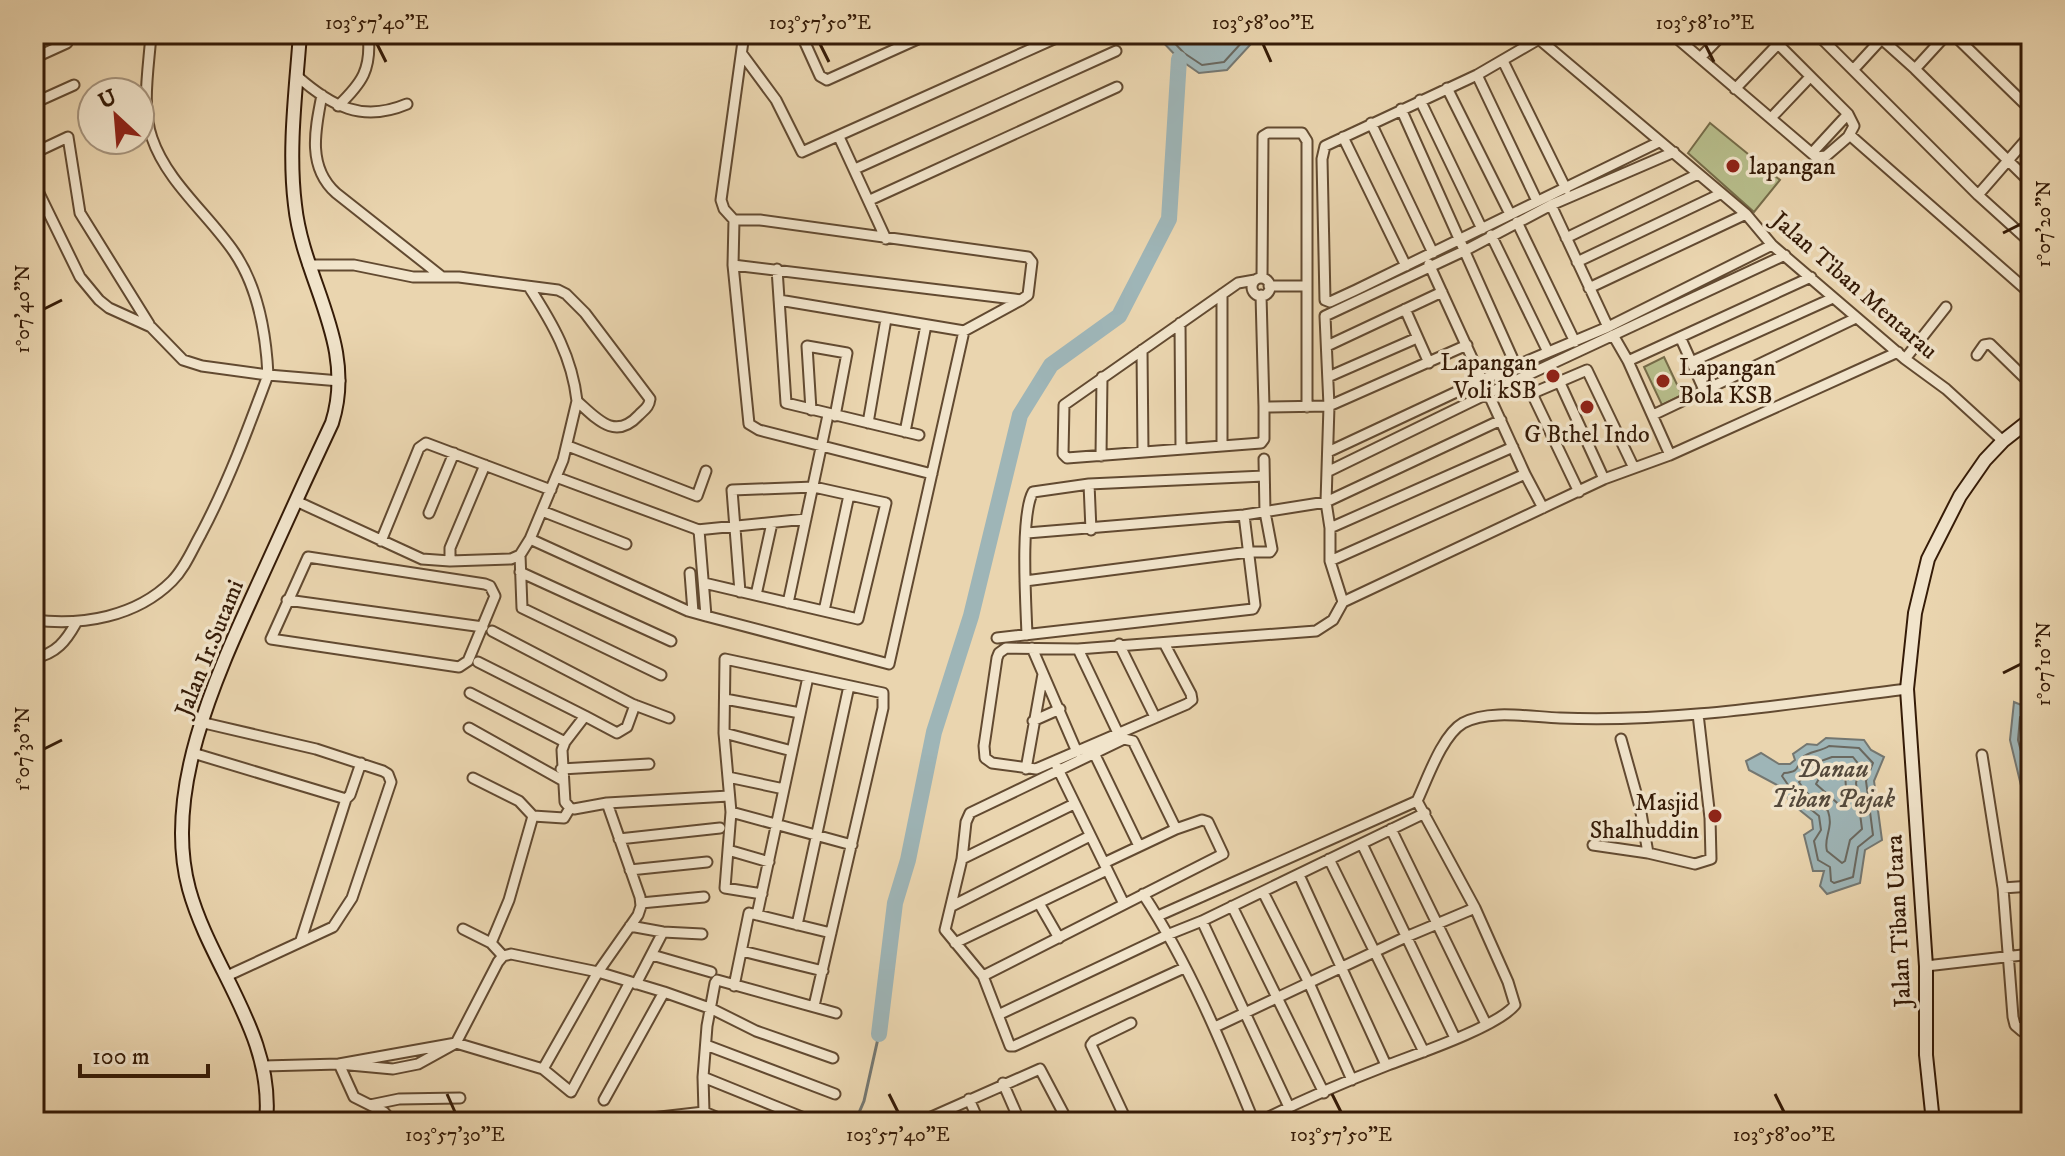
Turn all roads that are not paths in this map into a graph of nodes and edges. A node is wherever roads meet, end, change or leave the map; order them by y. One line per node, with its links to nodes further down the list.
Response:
1 (151, 34): 115 (street)
2 (300, 34): 27 (street, Jalan Ir.Sutami)
3 (368, 34): 37 (street)
4 (744, 34): 20 (street)
5 (801, 34): 6 (street)
6 (929, 34)
7 (1065, 34): 44 (street)
8 (1672, 34): 22 (street)
9 (1723, 34): 22 (street)
10 (1768, 34): 18 (street)
11 (1817, 34): 25 (street)
12 (1950, 34): 24 (street); 39 (street)
13 (2024, 34): 16 (street)
14 (1536, 36): 23 (street); 47 (street, Jalan Tiban Mentarau)
15 (1881, 36): 24 (street); 25 (street)
16 (2031, 41)
17 (67, 43): 21 (street)
18 (1778, 44): 28 (street); 32 (street)
19 (1116, 51): 52 (street)
20 (742, 54): 44 (street); 64 (street)
21 (34, 58)
22 (1700, 58): 32 (street)
23 (1503, 61): 26 (street); 56 (street)
24 (1915, 69): 51 (street)
25 (1853, 70): 58 (street)
26 (1477, 75): 31 (street); 60 (street)
27 (297, 76): 33 (street); 75 (street, Jalan Ir.Sutami)
28 (1810, 77): 40 (street); 41 (street)
29 (74, 85): 35 (street)
30 (1117, 87): 59 (street)
31 (1447, 88): 34 (street); 63 (street)
32 (1735, 89): 41 (street)
33 (322, 95): 37 (street); 79 (street)
34 (1420, 100): 38 (street); 65 (street)
35 (34, 103)
36 (407, 104): 37 (street)
37 (338, 106)
38 (1401, 109): 42 (street); 68 (street)
39 (2031, 110)
40 (1848, 114): 46 (street); 50 (street)
41 (1771, 118): 50 (street)
42 (1371, 123): 45 (street); 73 (street)
43 (2031, 134): 51 (street)
44 (839, 137): 52 (street)
45 (1343, 137): 77 (street); 77 (street)
46 (1848, 137): 50 (street); 88 (street)
47 (1659, 142): 48 (street, Jalan Tiban Mentarau); 56 (street)
48 (1674, 152): 53 (street, Jalan Tiban Mentarau); 61 (street)
49 (34, 153): 99 (street)
50 (1812, 153)
51 (2006, 161): 55 (street); 58 (street)
52 (855, 169): 59 (street)
53 (1698, 174): 57 (street, Jalan Tiban Mentarau); 66 (street)
54 (34, 183): 99 (street)
55 (2031, 183)
56 (1566, 189): 60 (street)
57 (1720, 194): 62 (street, Jalan Tiban Mentarau); 74 (street)
58 (1978, 195): 69 (street)
59 (870, 200): 67 (street)
60 (1537, 201): 63 (street)
61 (1551, 205): 63 (street); 66 (street)
62 (1746, 214): 70 (street, Jalan Tiban Mentarau); 85 (street)
63 (1514, 218): 65 (street); 104 (street)
64 (734, 220): 67 (street); 76 (street)
65 (1487, 232): 68 (street); 71 (street); 108 (street)
66 (1566, 238): 74 (street)
67 (886, 239): 92 (street)
68 (1460, 240): 71 (street); 73 (street)
69 (2031, 243)
70 (1772, 245): 72 (street, Jalan Tiban Mentarau); 101 (street)
71 (1466, 250): 73 (street); 114 (street)
72 (1785, 255): 80 (street, Jalan Tiban Mentarau); 101 (street)
73 (1430, 259): 77 (street); 86 (street); 106 (street)
74 (1577, 262): 85 (street)
75 (308, 265): 79 (street); 120 (street, Jalan Ir.Sutami)
76 (733, 265): 78 (street); 141 (street)
77 (1406, 266)
78 (777, 269): 91 (street); 92 (street)
79 (441, 276): 84 (street)
80 (1811, 277): 90 (street, Jalan Tiban Mentarau); 103 (street)
81 (1258, 279): 82 (street); 83 (street); 87 (street); 89 (street)
82 (1269, 286): 83 (street); 89 (street)
83 (1307, 286): 129 (street)
84 (529, 287): 126 (street); 126 (street)
85 (1589, 288): 101 (street)
86 (1442, 292): 94 (street); 105 (street)
87 (1222, 294): 97 (street); 140 (street)
88 (2031, 294)
89 (1261, 295): 128 (street)
90 (1833, 298): 95 (street, Jalan Tiban Mentarau); 112 (street)
91 (779, 300): 96 (street); 130 (street)
92 (1021, 300): 100 (street)
93 (1946, 307): 110 (street)
94 (1405, 309): 102 (street); 106 (street)
95 (1856, 318): 110 (street, Jalan Tiban Mentarau); 123 (street)
96 (886, 319): 98 (street); 135 (street)
97 (1180, 323): 107 (street); 143 (street)
98 (926, 325): 100 (street); 136 (street)
99 (151, 327): 115 (street)
100 (964, 331): 154 (street)
101 (1610, 331): 104 (street); 111 (street); 118 (street)
102 (1417, 338): 113 (street); 117 (street)
103 (1681, 339): 111 (street); 112 (street)
104 (1575, 342): 108 (street)
105 (1467, 345): 113 (street); 119 (street)
106 (1327, 346): 117 (street)
107 (1142, 350): 116 (street); 144 (street)
108 (1548, 352): 114 (street)
109 (1977, 355): 122 (street)
110 (1902, 356): 138 (street, Jalan Tiban Mentarau); 147 (street)
111 (1628, 361): 132 (street)
112 (1691, 362): 123 (street)
113 (1429, 363): 127 (street)
114 (1516, 366): 119 (street)
115 (268, 375): 120 (street); 198 (street)
116 (1102, 377): 148 (street); 148 (street)
117 (1328, 377): 127 (street)
118 (1524, 377): 124 (street); 125 (street)
119 (1482, 380): 124 (street); 145 (street)
120 (340, 381): 164 (street, Jalan Ir.Sutami)
121 (1560, 383): 125 (street); 151 (street); 158 (street)
122 (2031, 384)
123 (1704, 390): 132 (street)
124 (1489, 393): 134 (street); 153 (street)
125 (1533, 393): 162 (street)
126 (577, 401): 139 (street)
127 (1329, 406): 129 (street); 145 (street)
128 (1264, 407): 129 (street); 140 (street)
129 (1307, 407)
130 (811, 410): 131 (street); 131 (street)
131 (832, 415): 135 (street); 141 (street)
132 (1653, 415): 147 (street)
133 (2031, 419): 138 (street, Jalan Tiban Utara)
134 (1501, 420): 142 (street); 165 (street)
135 (868, 423): 136 (street)
136 (905, 432): 137 (street)
137 (919, 435)
138 (2003, 441): 213 (street, Jalan Tiban Utara)
139 (568, 446): 152 (street); 157 (street)
140 (1222, 446): 143 (street)
141 (821, 447): 154 (street); 160 (street)
142 (1513, 447): 155 (street); 174 (street)
143 (1181, 449): 144 (street)
144 (1143, 452): 148 (street)
145 (1328, 452): 153 (street)
146 (454, 453): 150 (street); 169 (street); 179 (street)
147 (1670, 455): 151 (street)
148 (1101, 456)
149 (1264, 459): 156 (street)
150 (485, 465): 161 (street); 183 (street)
151 (1633, 466): 158 (street)
152 (706, 471)
153 (1327, 472): 165 (street)
154 (932, 474): 196 (street)
155 (1525, 474): 166 (street); 184 (street)
156 (1264, 476): 159 (street); 168 (street)
157 (556, 477): 161 (street); 175 (street)
158 (1604, 479): 162 (street)
159 (1089, 484): 176 (street); 177 (street)
160 (814, 487): 163 (street); 171 (street); 173 (street)
161 (551, 490): 167 (street)
162 (1579, 492): 166 (street)
163 (849, 495): 194 (street); 194 (street)
164 (296, 501): 179 (street); 224 (street, Jalan Ir.Sutami)
165 (1326, 502): 168 (street); 174 (street)
166 (1543, 508): 192 (street)
167 (542, 511): 178 (street); 180 (street)
168 (1265, 512): 170 (street); 181 (street)
169 (429, 513)
170 (1244, 515): 176 (street); 181 (street)
171 (806, 519): 172 (street); 193 (street)
172 (772, 523): 173 (street); 190 (street)
173 (733, 526): 175 (street); 189 (street)
174 (1330, 528): 184 (street)
175 (697, 530): 188 (street)
176 (1091, 530): 177 (street)
177 (1027, 533): 187 (street)
178 (530, 539): 182 (street); 195 (street)
179 (381, 541): 183 (street)
180 (626, 544)
181 (1249, 552): 187 (street); 200 (street)
182 (520, 555): 183 (street); 185 (street)
183 (450, 561)
184 (1330, 561): 192 (street)
185 (520, 572): 202 (street); 210 (street)
186 (690, 573): 195 (street)
187 (1025, 581): 200 (street)
188 (704, 583): 189 (street); 196 (street)
189 (740, 592): 190 (street)
190 (756, 595): 193 (street)
191 (287, 600): 199 (street); 199 (street); 199 (street)
192 (1343, 602): 203 (street)
193 (788, 603): 194 (street)
194 (824, 611)
195 (693, 612): 196 (street)
196 (706, 616)
197 (34, 620): 198 (street)
198 (76, 623): 207 (street)
199 (487, 629): 216 (street)
200 (1027, 635): 201 (street)
201 (997, 638)
202 (671, 641)
203 (1164, 643): 204 (street); 221 (street)
204 (1119, 644): 206 (street); 221 (street)
205 (1032, 648): 206 (street); 209 (street); 238 (street)
206 (1078, 649): 227 (street)
207 (34, 658)
208 (478, 662): 220 (street)
209 (1043, 673): 217 (street); 223 (street)
210 (661, 675)
211 (808, 677): 212 (street); 215 (street); 218 (street)
212 (849, 686): 256 (street); 260 (street)
213 (1907, 689): 219 (street); 306 (street, Jalan Tiban Utara)
214 (470, 693): 229 (street)
215 (725, 699): 218 (street); 226 (street)
216 (635, 705): 220 (street); 222 (street)
217 (1060, 709): 223 (street); 231 (street)
218 (800, 713): 230 (street)
219 (1698, 714): 245 (street); 264 (street)
220 (585, 716): 229 (street)
221 (1155, 717): 227 (street)
222 (669, 718)
223 (1033, 721): 238 (street)
224 (200, 722): 232 (street, Jalan Ir.Sutami); 235 (street)
225 (469, 728): 239 (street)
226 (724, 733): 230 (street); 240 (street)
227 (1118, 733): 231 (street)
228 (1621, 739): 264 (street)
229 (565, 742): 239 (street)
230 (792, 751): 242 (street)
231 (1077, 752): 237 (street)
232 (193, 753): 244 (street); 312 (street, Jalan Ir.Sutami)
233 (1094, 753): 237 (street); 254 (street); 262 (street)
234 (1982, 755): 273 (street)
235 (361, 763): 244 (street); 297 (street)
236 (649, 764): 239 (street)
237 (1056, 767): 238 (street); 247 (street); 265 (street)
238 (1026, 769)
239 (562, 774): 248 (street)
240 (728, 777): 242 (street); 243 (street)
241 (473, 778): 251 (street)
242 (784, 789): 252 (street)
243 (729, 796): 246 (street); 249 (street)
244 (346, 799): 297 (street)
245 (1417, 801): 250 (street); 285 (street)
246 (607, 803): 248 (street); 258 (street)
247 (1074, 804): 257 (street); 265 (street)
248 (570, 808): 251 (street)
249 (731, 812): 252 (street); 263 (street)
250 (1425, 813): 255 (street); 283 (street)
251 (533, 816): 298 (street)
252 (777, 824): 256 (street); 268 (street)
253 (720, 828): 258 (street)
254 (1176, 829): 262 (street); 276 (street)
255 (1391, 829): 259 (street); 287 (street)
256 (816, 835): 260 (street); 288 (street)
257 (1090, 836): 269 (street); 281 (street)
258 (619, 839): 270 (street)
259 (1362, 844): 266 (street); 295 (street)
260 (852, 845): 292 (street)
261 (1593, 845): 264 (street)
262 (1139, 846): 269 (street)
263 (728, 850): 268 (street); 275 (street)
264 (1648, 853)
265 (962, 859): 281 (street)
266 (1329, 859): 271 (street); 301 (street)
267 (707, 862): 270 (street)
268 (769, 862): 275 (street)
269 (1106, 867): 279 (street); 280 (street)
270 (630, 870): 278 (street)
271 (1299, 875): 274 (street); 307 (street)
272 (2031, 886): 273 (street)
273 (2003, 888): 304 (street)
274 (1263, 892): 282 (street); 315 (street)
275 (762, 894): 284 (street)
276 (1143, 894): 279 (street); 285 (street)
277 (704, 897): 278 (street)
278 (641, 903): 289 (street)
279 (1124, 904): 296 (street)
280 (1040, 905): 296 (street); 299 (street)
281 (952, 906): 299 (street)
282 (1232, 906): 286 (street); 318 (street)
283 (1475, 908): 287 (street); 325 (street)
284 (757, 915): 288 (street); 300 (street)
285 (1158, 916): 294 (street)
286 (1202, 921): 294 (street); 321 (street)
287 (1437, 924): 295 (street); 325 (street)
288 (797, 925): 292 (street)
289 (630, 926): 291 (street); 310 (street)
290 (463, 929): 298 (street)
291 (663, 932): 293 (street); 303 (street)
292 (831, 933): 309 (street)
293 (702, 934)
294 (1167, 935): 308 (street); 323 (street)
295 (1406, 937): 301 (street); 328 (street)
296 (1059, 938): 313 (street)
297 (301, 940): 312 (street)
298 (491, 943): 305 (street)
299 (955, 943): 313 (street)
300 (742, 951): 309 (street); 316 (street)
301 (1374, 953): 307 (street); 331 (street)
302 (2031, 954): 304 (street)
303 (652, 955): 311 (street); 314 (street)
304 (2008, 955): 306 (street); 327 (street)
305 (503, 956): 310 (street); 329 (street)
306 (1926, 966): 360 (street, Jalan Tiban Utara)
307 (1342, 967): 315 (street); 334 (street)
308 (1184, 968): 323 (street); 326 (street)
309 (823, 971): 319 (street)
310 (598, 972): 314 (street); 336 (street)
311 (711, 972)
312 (227, 976): 335 (street, Jalan Ir.Sutami)
313 (983, 976): 323 (street)
314 (633, 983): 317 (street); 336 (street)
315 (1309, 983): 318 (street); 338 (street)
316 (734, 986): 319 (street); 320 (street)
317 (664, 992): 320 (street); 344 (street)
318 (1277, 998): 321 (street); 340 (street)
319 (814, 1006): 322 (street)
320 (712, 1009): 330 (street); 332 (street)
321 (1244, 1012): 326 (street); 346 (street)
322 (836, 1013)
323 (998, 1015)
324 (1131, 1023): 358 (street)
325 (1486, 1024): 328 (street)
326 (1215, 1027): 359 (street)
327 (2031, 1032)
328 (1455, 1038): 331 (street)
329 (456, 1043): 333 (street); 333 (street); 336 (street)
330 (706, 1045): 337 (street); 341 (street)
331 (1424, 1052): 334 (street)
332 (833, 1058)
333 (339, 1064): 335 (street); 345 (street)
334 (1386, 1065): 338 (street)
335 (264, 1066): 350 (street, Jalan Ir.Sutami)
336 (543, 1069)
337 (703, 1077): 347 (street); 353 (street)
338 (1352, 1080): 340 (street)
339 (1003, 1083): 343 (street); 356 (street); 357 (street)
340 (1324, 1093): 346 (street)
341 (835, 1094)
342 (460, 1098): 345 (street)
343 (969, 1099): 348 (street); 355 (street)
344 (604, 1100)
345 (370, 1105): 351 (street)
346 (1289, 1107): 359 (street)
347 (704, 1112): 349 (street); 352 (street)
348 (933, 1119): 354 (street)
349 (634, 1120)
350 (266, 1122)
351 (393, 1122)
352 (728, 1122)
353 (814, 1122)
354 (920, 1122)
355 (979, 1122)
356 (1020, 1122)
357 (1068, 1122)
358 (1127, 1122)
359 (1256, 1122)
360 (1933, 1122)

